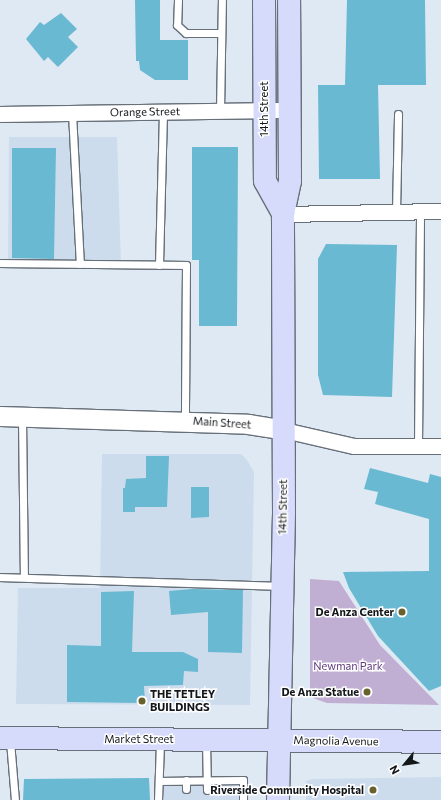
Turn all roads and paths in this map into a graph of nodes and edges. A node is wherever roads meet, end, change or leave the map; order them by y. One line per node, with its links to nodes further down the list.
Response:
1 (178, 0): 5 (lane)
2 (222, 0): 5 (lane)
3 (264, 0): 8 (main road, 14th Street)
4 (289, 0): 6 (main road, 14th Street)
5 (221, 33): 7 (lane)
6 (289, 110): 8 (street, Orange Street); 16 (main road, 14th Street)
7 (220, 111): 8 (street, Orange Street); 9 (street, Orange Street)
8 (264, 111): 16 (main road, 14th Street)
9 (163, 112): 10 (street, Orange Street); 19 (lane)
10 (72, 113): 11 (street, Orange Street); 18 (lane)
11 (0, 114)
12 (398, 114): 15 (lane)
13 (420, 211): 14 (street); 15 (street); 24 (lane)
14 (441, 211)
15 (396, 212): 16 (street)
16 (284, 214): 23 (main road, 14th Street)
17 (0, 263): 18 (lane)
18 (80, 264): 19 (lane)
19 (158, 265): 22 (lane)
20 (0, 416): 21 (street, Main Street)
21 (22, 416): 22 (street, Main Street); 27 (lane)
22 (185, 421): 23 (street, Main Street)
23 (284, 430): 24 (street, Main Street); 28 (main road, 14th Street)
24 (418, 446): 25 (street, Main Street)
25 (441, 446)
26 (0, 577): 27 (lane)
27 (24, 577): 28 (lane)
28 (282, 586): 32 (main road, 14th Street)
29 (5, 738): 30 (main road, Market Street); 39 (lane)
30 (160, 739): 31 (main road, Market Street); 36 (lane)
31 (206, 739): 32 (main road, Market Street); 35 (lane)
32 (278, 741): 33 (main road, Magnolia Avenue); 42 (main road, 14th Street)
33 (435, 745)
34 (186, 780): 35 (lane); 36 (lane); 37 (lane)
35 (207, 780): 38 (lane); 41 (lane)
36 (159, 781): 40 (lane)
37 (186, 789)
38 (207, 790)
39 (15, 800)
40 (158, 800)
41 (243, 800)
42 (278, 800)

